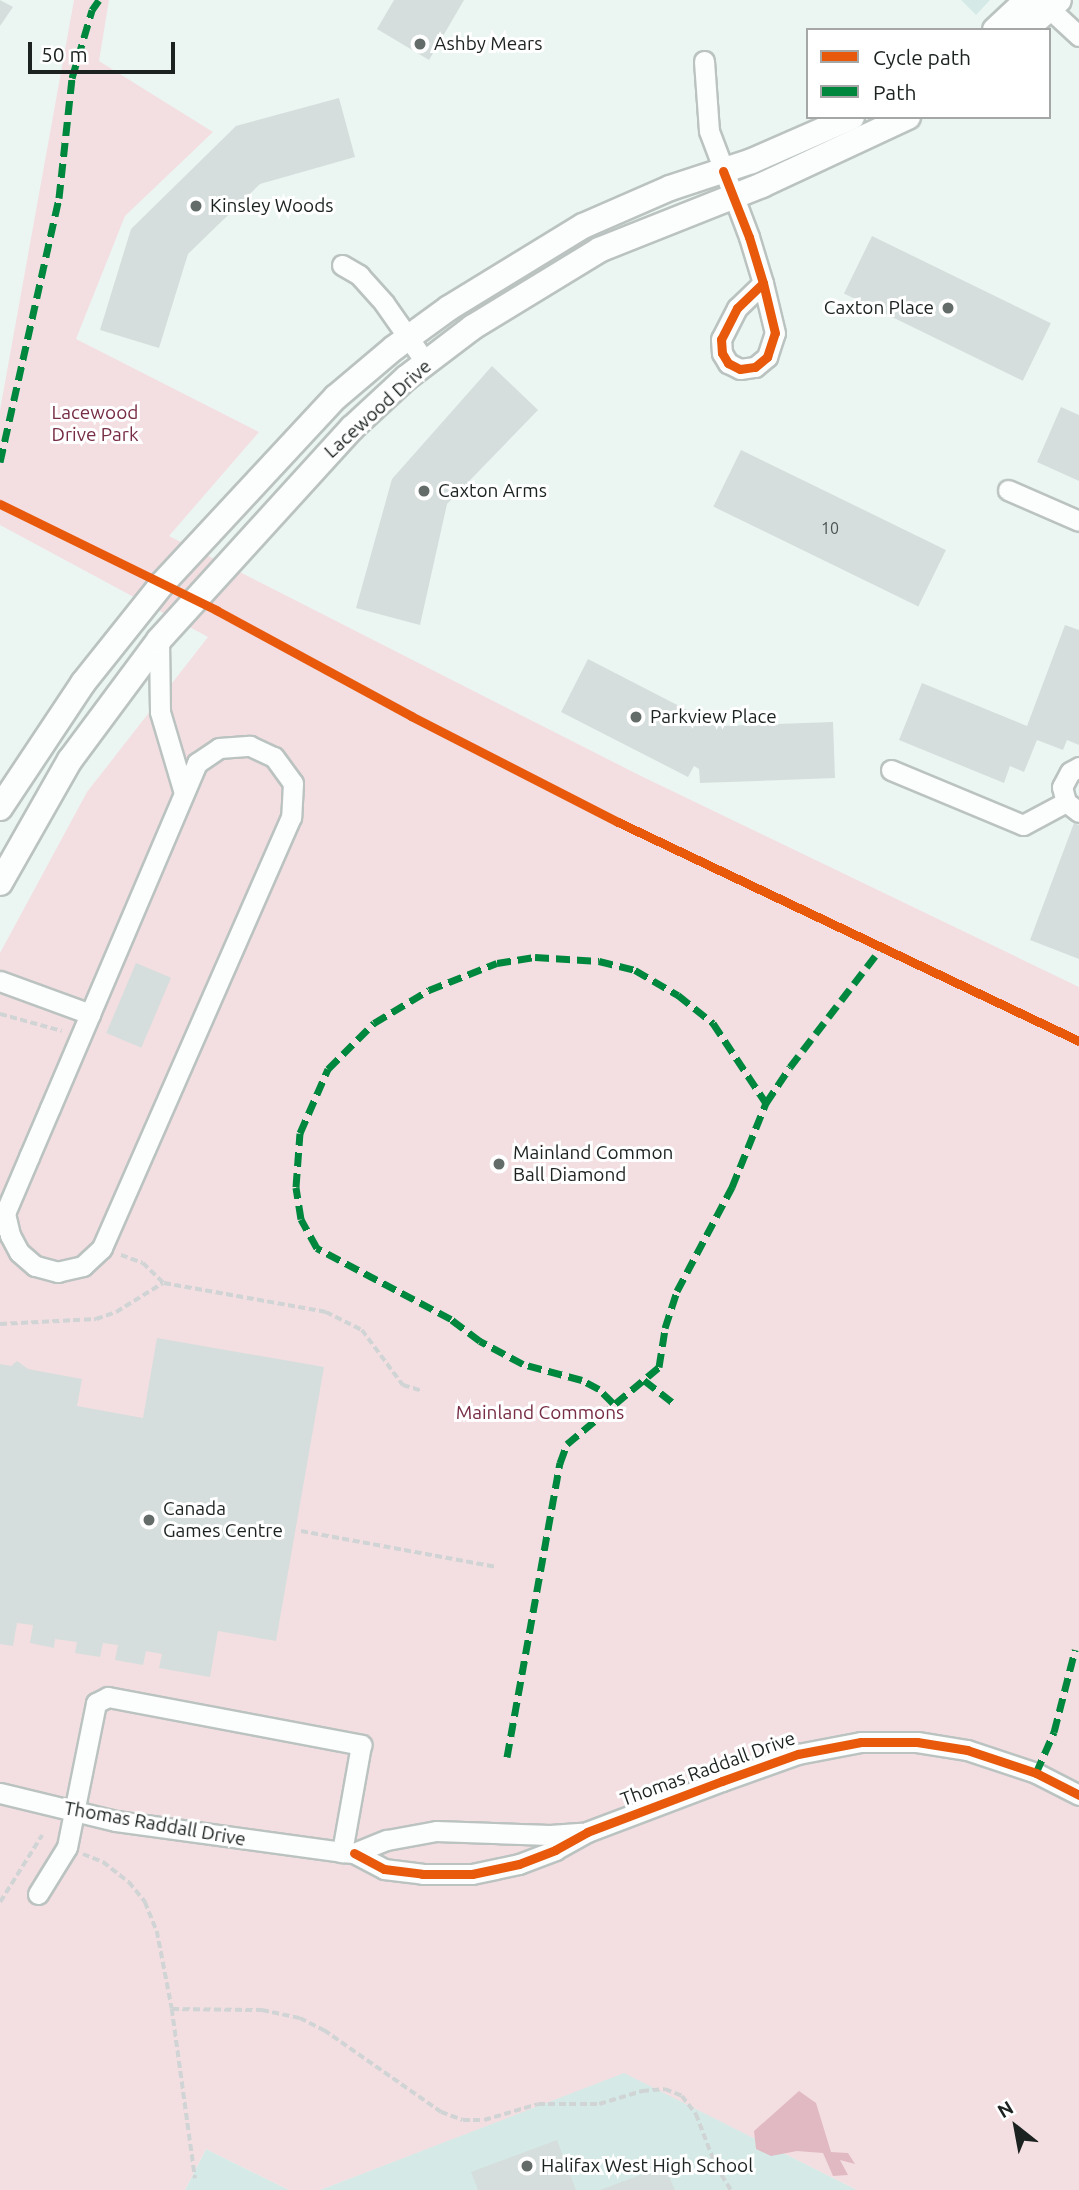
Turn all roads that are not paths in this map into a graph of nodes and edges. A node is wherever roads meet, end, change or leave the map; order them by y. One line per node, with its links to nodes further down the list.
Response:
1 (1044, 2): 2 (main road); 3 (main road); 4 (street)
2 (998, 28)
3 (1026, 28)
4 (1079, 36)
5 (704, 61): 8 (street)
6 (847, 119): 8 (main road, Lacewood Drive)
7 (904, 119): 9 (main road, Lacewood Drive)
8 (723, 170): 9 (street); 12 (main road, Lacewood Drive)
9 (734, 197): 11 (street); 13 (main road, Lacewood Drive)
10 (342, 265): 12 (street)
11 (763, 283)
12 (408, 338): 13 (street); 21 (main road, Lacewood Drive)
13 (426, 363): 16 (main road, Lacewood Drive)
14 (1008, 490): 15 (street)
15 (1079, 521)
16 (159, 640): 19 (street); 22 (main road, Lacewood Drive)
17 (1079, 767): 20 (street)
18 (891, 771): 20 (street)
19 (184, 793): 24 (street); 25 (street)
20 (1073, 807)
21 (0, 808)
22 (0, 883)
23 (0, 981): 24 (street)
24 (90, 1014): 25 (street)
25 (3, 1219)
26 (0, 1793): 28 (street, Thomas Raddall Drive)
27 (1079, 1795): 29 (street, Thomas Raddall Drive)
28 (74, 1812): 30 (street, Thomas Raddall Drive); 30 (street); 31 (street)
29 (587, 1832): 30 (street, Thomas Raddall Drive); 30 (street, Thomas Raddall Drive)
30 (348, 1852)
31 (38, 1894)

